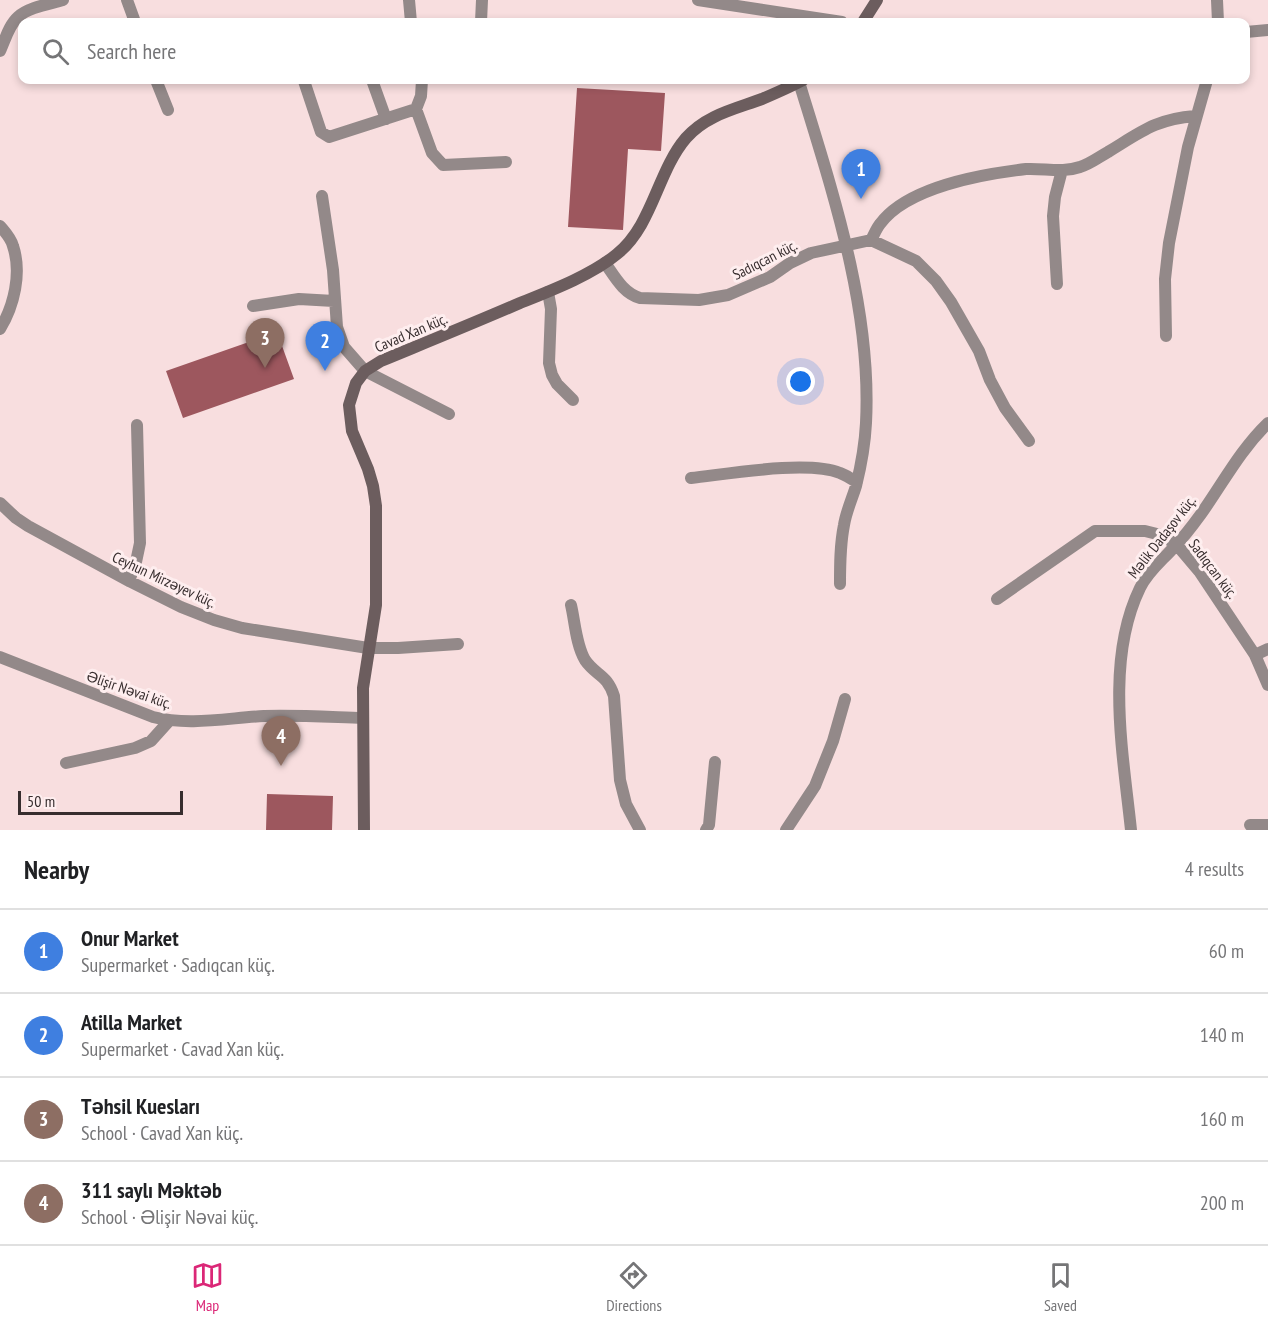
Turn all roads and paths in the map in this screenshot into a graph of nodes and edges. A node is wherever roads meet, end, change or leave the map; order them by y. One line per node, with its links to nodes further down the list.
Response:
1 (63, 0): 16 (street)
2 (127, 0): 8 (street)
3 (409, 0): 9 (street)
4 (482, 0): 10 (street)
5 (698, 0): 11 (street)
6 (877, 0): 12 (street)
7 (1217, 0): 13 (street)
8 (134, 18)
9 (411, 18)
10 (481, 18)
11 (817, 18)
12 (866, 18)
13 (1218, 18)
14 (1268, 30): 15 (street)
15 (1250, 32)
16 (0, 51)
17 (158, 84): 24 (street)
18 (305, 84): 27 (street)
19 (373, 84): 27 (street)
20 (422, 84): 25 (street)
21 (794, 84): 34 (street, Cavad Xan küç.)
22 (802, 84): 33 (street)
23 (1206, 84): 26 (street)
24 (168, 110)
25 (416, 110): 27 (street); 28 (street)
26 (1195, 116): 29 (street); 40 (street)
27 (386, 119)
28 (506, 162)
29 (1062, 170): 32 (street); 35 (street)
30 (322, 196): 37 (street)
31 (0, 226): 39 (street)
32 (871, 240): 33 (street, Sadıqcan küç.); 46 (street)
33 (846, 245): 34 (street, Sadıqcan küç.); 48 (street)
34 (605, 263): 36 (street, Cavad Xan küç.)
35 (1057, 284)
36 (548, 292): 41 (street, Cavad Xan küç.); 42 (street)
37 (334, 301): 38 (street); 41 (street)
38 (253, 306)
39 (0, 329)
40 (1166, 336)
41 (364, 371): 43 (street); 56 (street, Cavad Xan küç.)
42 (573, 400)
43 (449, 414)
44 (1268, 423): 50 (street, Məlik Dadaşov küç.)
45 (137, 425): 51 (street)
46 (1029, 441)
47 (691, 478): 48 (street)
48 (857, 482): 52 (street)
49 (0, 503): 51 (street, Ceyhun Mirzəyev küç.)
50 (1177, 545): 53 (street, Sadıqcan küç.); 58 (street, Sadıqcan küç.); 72 (street, Məlik Dadaşov küç.)
51 (129, 581): 56 (street, Ceyhun Mirzəyev küç.)
52 (840, 584)
53 (997, 599)
54 (571, 605): 69 (street)
55 (458, 644): 56 (street, Ceyhun Mirzəyev küç.)
56 (368, 648): 62 (street, Cavad Xan küç.)
57 (1268, 649): 58 (street)
58 (1255, 655): 60 (street, Sadıqcan küç.)
59 (0, 657): 63 (street, Əlişir Nəvai küç.)
60 (1268, 685)
61 (845, 699): 71 (street)
62 (363, 718): 63 (street, Əlişir Nəvai küç.); 68 (street, Cavad Xan küç.)
63 (169, 721): 65 (street)
64 (715, 762): 70 (street)
65 (66, 763)
66 (1250, 825): 67 (street)
67 (1268, 825)
68 (364, 830)
69 (640, 830)
70 (706, 830)
71 (786, 830)
72 (1131, 830)

